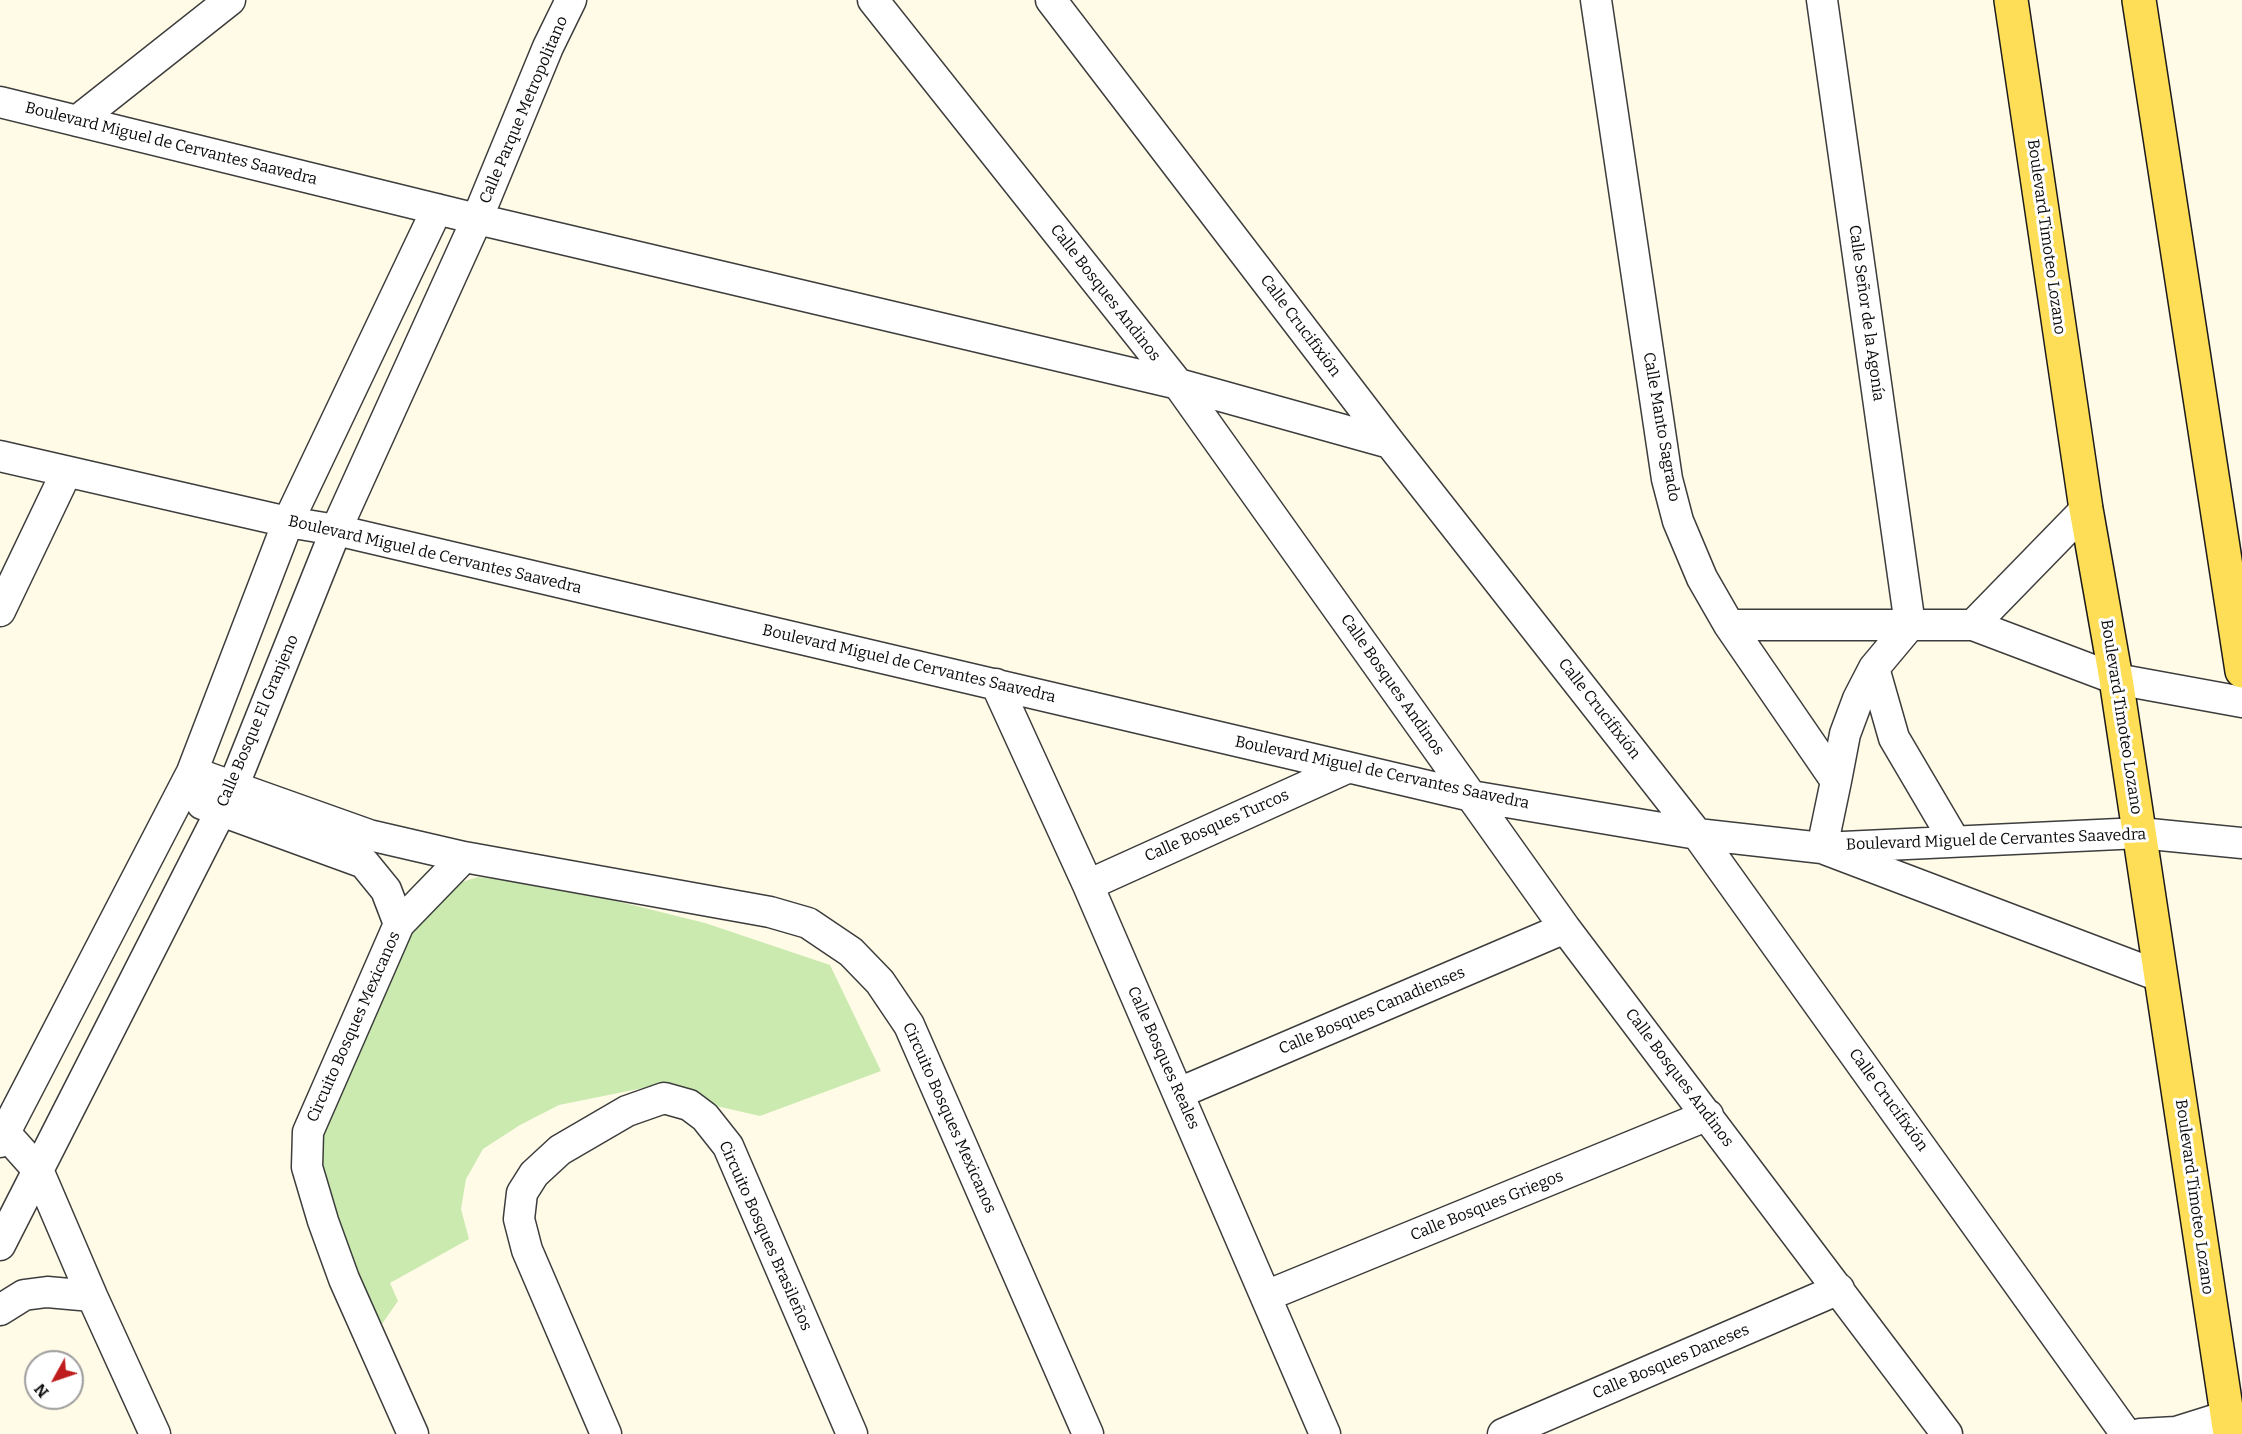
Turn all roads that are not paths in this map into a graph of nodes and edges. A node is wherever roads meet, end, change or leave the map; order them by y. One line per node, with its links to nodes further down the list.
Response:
1 (230, 0): 10 (street)
2 (571, 0): 12 (street, Calle Parque Metropolitano)
3 (873, 0): 13 (street, Calle Bosques Andinos)
4 (1051, 0): 14 (street, Calle Crucifixión)
5 (1596, 0): 21 (street, Calle Manto Sagrado)
6 (1822, 0): 22 (street, Calle Señor de la Agonía)
7 (2011, 0): 17 (main road, Boulevard Timoteo Lozano)
8 (2139, 0): 25 (main road)
9 (0, 102): 10 (street, Boulevard Miguel de Cervantes Saavedra)
10 (76, 121): 11 (street, Boulevard Miguel de Cervantes Saavedra)
11 (437, 209): 12 (street, Boulevard Miguel de Cervantes Saavedra); 18 (street)
12 (477, 219): 13 (street, Boulevard Miguel de Cervantes Saavedra); 19 (street, Calle Bosque El Granjeno)
13 (1178, 384): 14 (street, Boulevard Miguel de Cervantes Saavedra); 32 (street, Calle Bosques Andinos)
14 (1390, 443): 35 (street, Calle Crucifixión)
15 (0, 456): 16 (street, Boulevard Miguel de Cervantes Saavedra)
16 (66, 472): 18 (street, Boulevard Miguel de Cervantes Saavedra); 20 (street)
17 (2086, 508): 23 (street); 26 (main road, Boulevard Timoteo Lozano)
18 (288, 522): 19 (street, Boulevard Miguel de Cervantes Saavedra); 31 (street)
19 (336, 530): 27 (street, Boulevard Miguel de Cervantes Saavedra); 33 (street, Calle Bosque El Granjeno)
20 (0, 611)
21 (1729, 625): 22 (street); 30 (street, Calle Manto Sagrado)
22 (1910, 625): 23 (street); 24 (street)
23 (1973, 625): 26 (street)
24 (1874, 668): 30 (street); 36 (street)
25 (2242, 671)
26 (2116, 679): 28 (street); 34 (main road, Boulevard Timoteo Lozano)
27 (996, 684): 29 (street, Boulevard Miguel de Cervantes Saavedra); 40 (street, Calle Bosques Reales)
28 (2242, 702)
29 (1347, 768): 32 (street, Boulevard Miguel de Cervantes Saavedra); 40 (street, Calle Bosques Turcos)
30 (1836, 781): 38 (street)
31 (186, 783): 33 (street, Circuito Bosques Mexicanos); 46 (street)
32 (1471, 796): 35 (street, Boulevard Miguel de Cervantes Saavedra); 42 (street, Calle Bosques Andinos)
33 (227, 799): 39 (street, Circuito Bosques Mexicanos); 41 (street, Circuito Bosques Mexicanos); 47 (street, Calle Bosque El Granjeno)
34 (2139, 833): 36 (street, Boulevard Miguel de Cervantes Saavedra); 37 (street, Boulevard Miguel de Cervantes Saavedra); 43 (main road, Boulevard Timoteo Lozano)
35 (1697, 834): 38 (street, Boulevard Miguel de Cervantes Saavedra); 62 (street, Calle Crucifixión)
36 (1954, 840): 38 (street, Boulevard Miguel de Cervantes Saavedra)
37 (2242, 843)
38 (1822, 848): 43 (street, Boulevard Miguel de Cervantes Saavedra)
39 (464, 857): 41 (street, Circuito Bosques Mexicanos); 58 (street, Circuito Bosques Mexicanos)
40 (1088, 885): 44 (street, Calle Bosques Reales)
41 (399, 924): 55 (street, Circuito Bosques Mexicanos)
42 (1565, 928): 44 (street, Calle Bosques Canadienses); 45 (street, Calle Bosques Andinos)
43 (2162, 977): 53 (main road, Boulevard Timoteo Lozano)
44 (1179, 1093): 51 (street, Calle Bosques Reales)
45 (1708, 1115): 49 (street, Calle Bosques Andinos); 51 (street, Calle Bosques Griegos)
46 (2, 1138): 47 (street)
47 (38, 1170): 48 (street, Calle Bosque El Granjeno); 50 (street)
48 (0, 1245)
49 (1839, 1289): 60 (street, Calle Bosques Daneses); 61 (street, Calle Bosques Andinos)
50 (92, 1296): 52 (street); 54 (street)
51 (1266, 1296): 59 (street, Calle Bosques Reales)
52 (0, 1310)
53 (2228, 1425): 63 (street)
54 (155, 1434)
55 (413, 1434)
56 (606, 1434): 57 (street, Circuito Bosques Brasileños)
57 (852, 1434)
58 (1088, 1434)
59 (1325, 1434)
60 (1503, 1434)
61 (1947, 1434)
62 (2126, 1434)
63 (2140, 1434)

